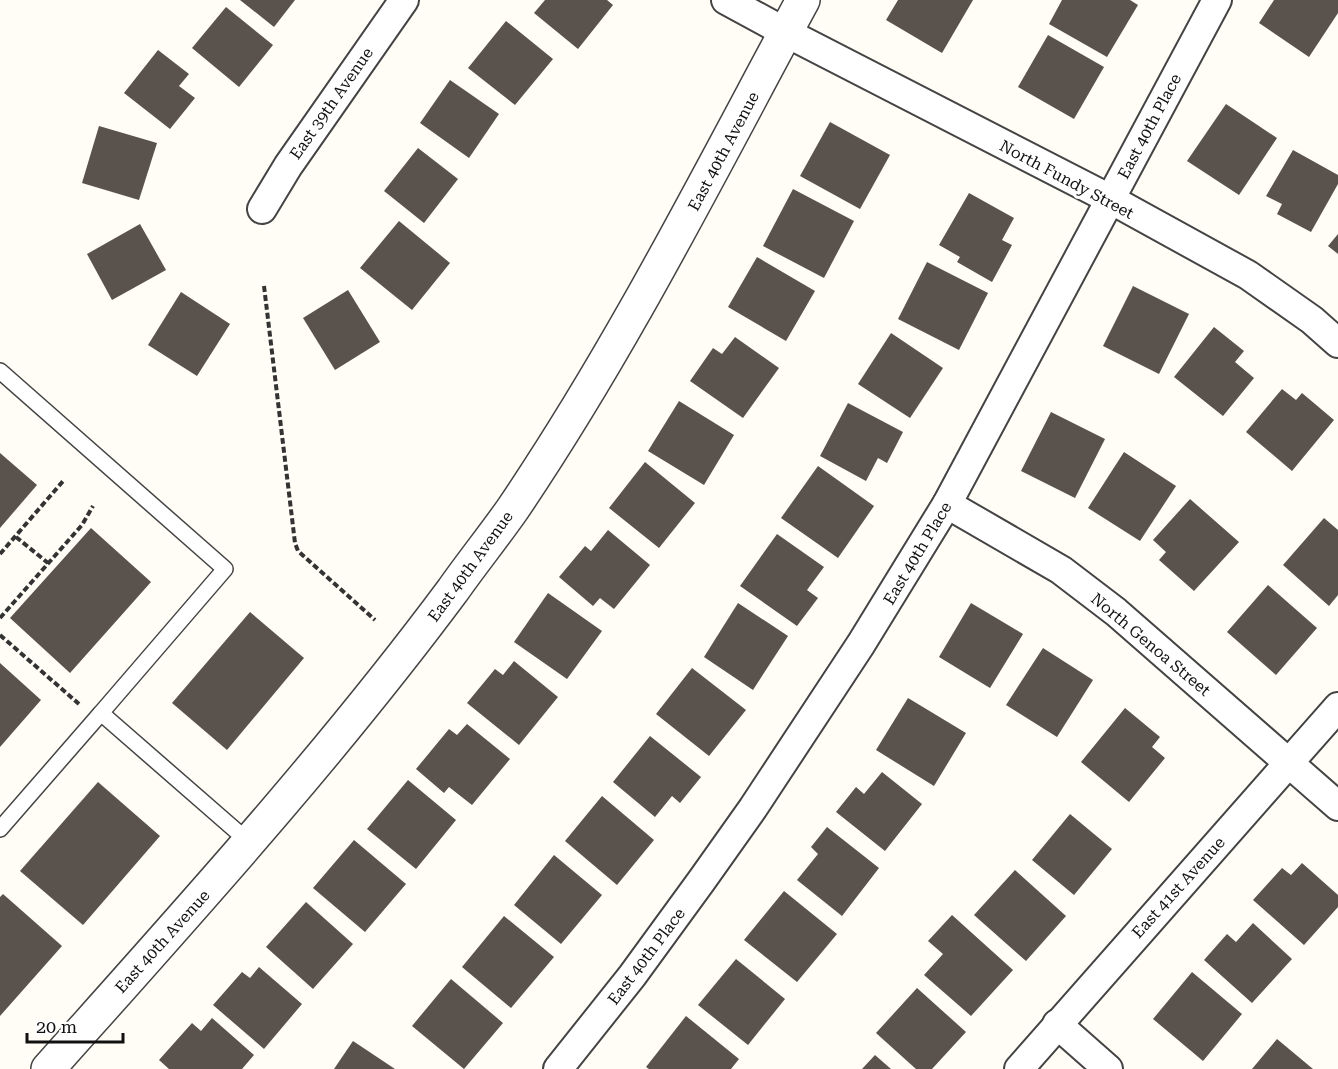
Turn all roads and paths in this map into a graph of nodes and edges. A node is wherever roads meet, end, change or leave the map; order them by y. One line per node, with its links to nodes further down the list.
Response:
1 (404, 0): 7 (street, East 39th Avenue)
2 (726, 0): 5 (street, North Fundy Street)
3 (803, 0): 5 (street, East 40th Avenue)
4 (1217, 0): 6 (street, East 40th Place)
5 (785, 32): 6 (street, North Fundy Street); 26 (street, East 40th Avenue)
6 (1110, 199): 9 (street, North Fundy Street); 12 (street, East 40th Place)
7 (262, 209)
8 (264, 286): 18 (path)
9 (1338, 343)
10 (0, 371): 22 (lane)
11 (64, 480): 14 (path)
12 (947, 504): 23 (street, North Genoa Street); 28 (street, East 40th Place)
13 (93, 506): 16 (path)
14 (16, 537): 15 (path); 16 (path)
15 (0, 554)
16 (48, 563): 17 (path)
17 (0, 618)
18 (375, 620)
19 (0, 635): 20 (path)
20 (82, 706)
21 (1338, 707): 23 (street, East 41st Avenue)
22 (101, 714): 25 (lane); 26 (lane)
23 (1288, 763): 24 (street, North Genoa Street); 27 (street, East 41st Avenue)
24 (1338, 806)
25 (0, 829)
26 (249, 842): 29 (street, East 40th Avenue)
27 (1057, 1024): 30 (street, East 41st Avenue); 31 (street)
28 (568, 1066)
29 (48, 1069)
30 (1019, 1069)
31 (1108, 1069)

